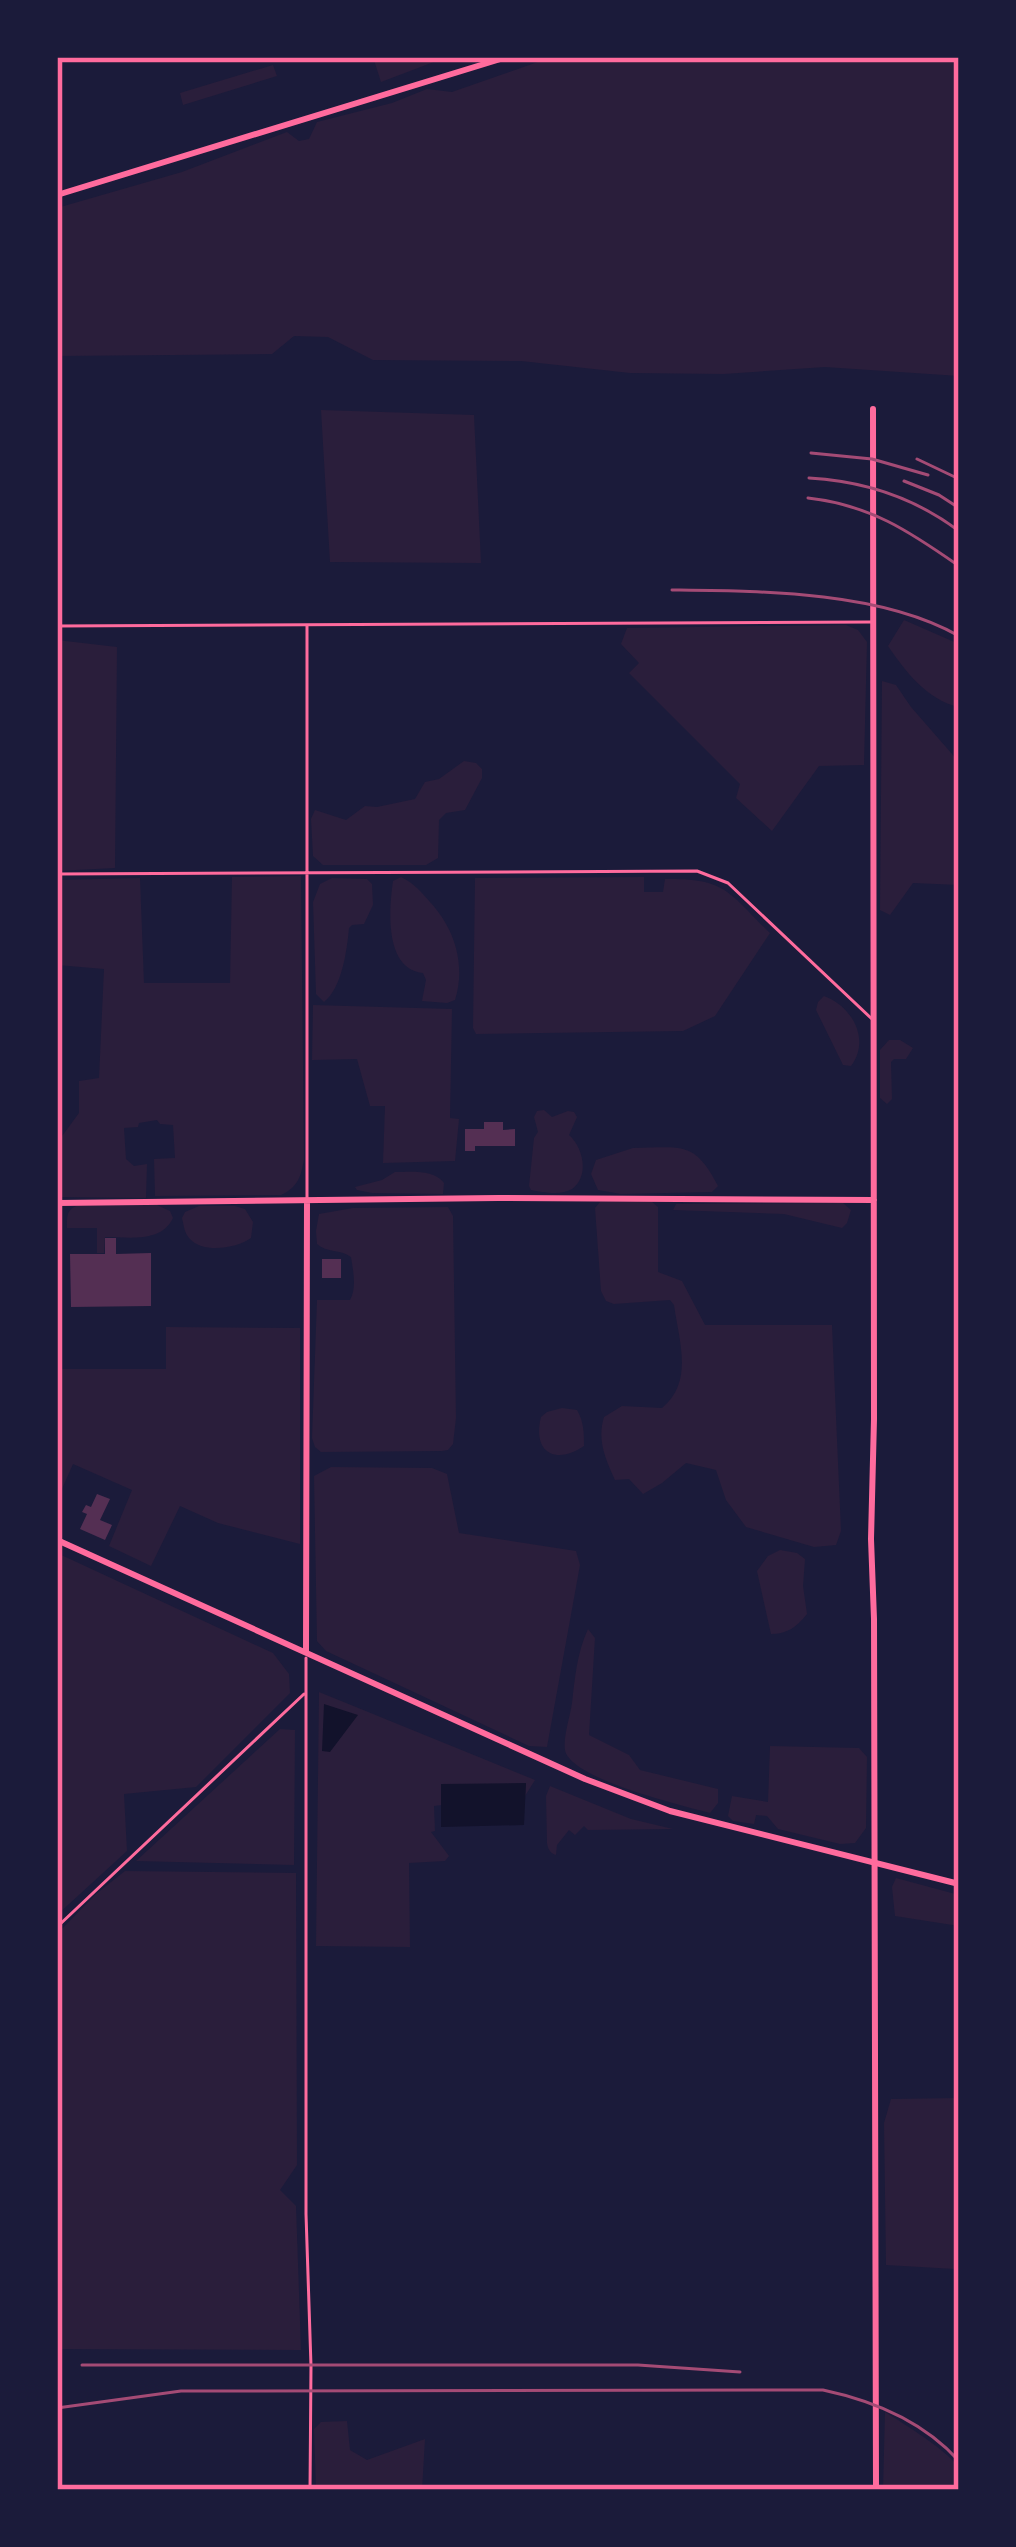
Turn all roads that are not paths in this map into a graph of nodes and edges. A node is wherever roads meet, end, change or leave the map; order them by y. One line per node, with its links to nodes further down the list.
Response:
1 (507, 57): 2 (street)
2 (57, 195)
3 (873, 409): 4 (street)
4 (873, 622): 5 (lane); 9 (street)
5 (307, 624): 6 (lane); 7 (lane)
6 (57, 626)
7 (308, 872): 8 (lane); 9 (lane); 11 (lane)
8 (57, 874)
9 (873, 1020): 10 (street)
10 (874, 1199): 11 (street); 16 (street)
11 (308, 1201): 12 (street); 14 (street)
12 (57, 1203)
13 (57, 1540): 14 (street)
14 (306, 1652): 15 (lane); 16 (street)
15 (306, 1692): 18 (lane); 19 (lane)
16 (874, 1861): 17 (street); 20 (street)
17 (959, 1884)
18 (57, 1927)
19 (310, 2490)
20 (876, 2490)

